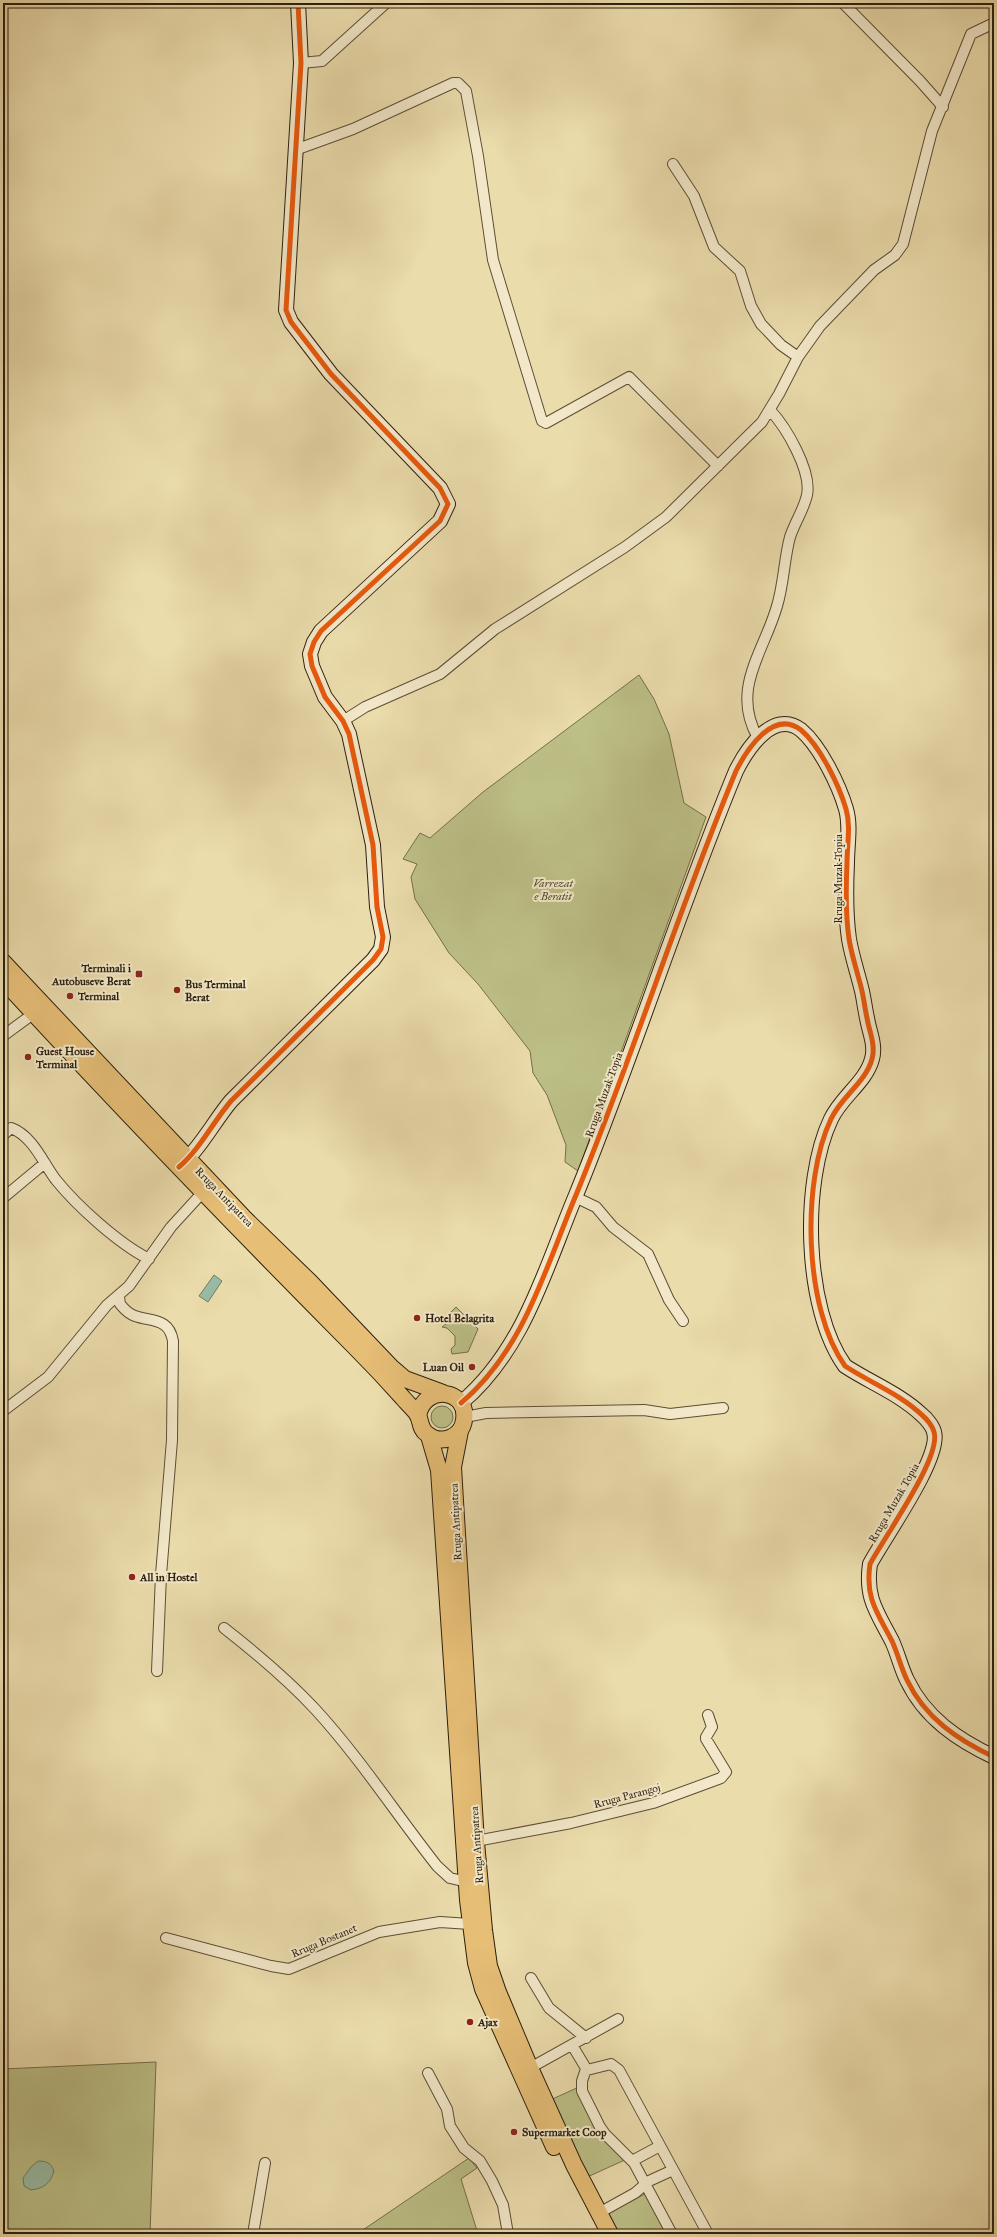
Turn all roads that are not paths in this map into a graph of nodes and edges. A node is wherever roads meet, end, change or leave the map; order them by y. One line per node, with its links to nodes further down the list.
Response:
1 (298, 3): 5 (street)
2 (386, 3): 5 (street)
3 (843, 3): 6 (street)
4 (994, 23): 6 (street)
5 (301, 63): 7 (street)
6 (943, 107): 9 (street)
7 (295, 150): 11 (street); 12 (street)
8 (673, 164): 9 (street)
9 (798, 357): 10 (street)
10 (770, 410): 11 (street); 13 (street)
11 (718, 466): 12 (street)
12 (343, 722): 19 (street)
13 (758, 738): 22 (street, Rruga Muzak Topia); 37 (street, Rruga Muzak Topia)
14 (3, 962): 16 (main road, Rruga Antipatrea)
15 (3, 980): 16 (main road, Rruga Antipatrea)
16 (39, 1010): 17 (street); 19 (main road, Rruga Antipatrea)
17 (3, 1036)
18 (3, 1135): 20 (street)
19 (184, 1163): 21 (main road, Rruga Antipatrea); 25 (main road, Rruga Antipatrea)
20 (45, 1164): 23 (street); 24 (street)
21 (203, 1192): 24 (street); 25 (main road, Rruga Antipatrea)
22 (575, 1197): 27 (street); 32 (street, Rruga Muzak Topia)
23 (3, 1198)
24 (149, 1259): 26 (street)
25 (305, 1287): 28 (main road, Rruga Antipatrea); 31 (main road, Rruga Antipatrea)
26 (119, 1297): 30 (street); 35 (street)
27 (683, 1321)
28 (445, 1394): 31 (main road); 32 (main road, Rruga Antipatrea)
29 (723, 1408): 32 (street)
30 (3, 1411)
31 (418, 1416): 33 (main road, Rruga Antipatrea)
32 (462, 1417): 33 (main road); 38 (main road, Rruga Antipatrea)
33 (429, 1436): 38 (main road, Rruga Antipatrea)
34 (224, 1628): 39 (street)
35 (157, 1671)
36 (708, 1715): 38 (street, Rruga Parangoj)
37 (994, 1757)
38 (470, 1842): 39 (main road, Rruga Antipatrea); 46 (main road, Rruga Antipatrea)
39 (467, 1882): 40 (main road, Rruga Antipatrea)
40 (470, 1924): 41 (street, Rruga Bostanet); 57 (main road, Rruga Antipatrea)
41 (166, 1938)
42 (531, 1978): 44 (street)
43 (618, 2019): 44 (street)
44 (586, 2038): 45 (street)
45 (572, 2045): 46 (street); 47 (street)
46 (530, 2068): 54 (main road, Rruga Antipatrea)
47 (586, 2069): 49 (street); 50 (street)
48 (428, 2073): 56 (street)
49 (660, 2146): 50 (street); 52 (street)
50 (632, 2161): 53 (street)
51 (265, 2163): 55 (street)
52 (673, 2170): 53 (street); 60 (street)
53 (645, 2184): 54 (street); 59 (street)
54 (599, 2213): 58 (main road, Rruga Antipatrea)
55 (253, 2234)
56 (508, 2234)
57 (597, 2234)
58 (610, 2234)
59 (672, 2234)
60 (708, 2234)

